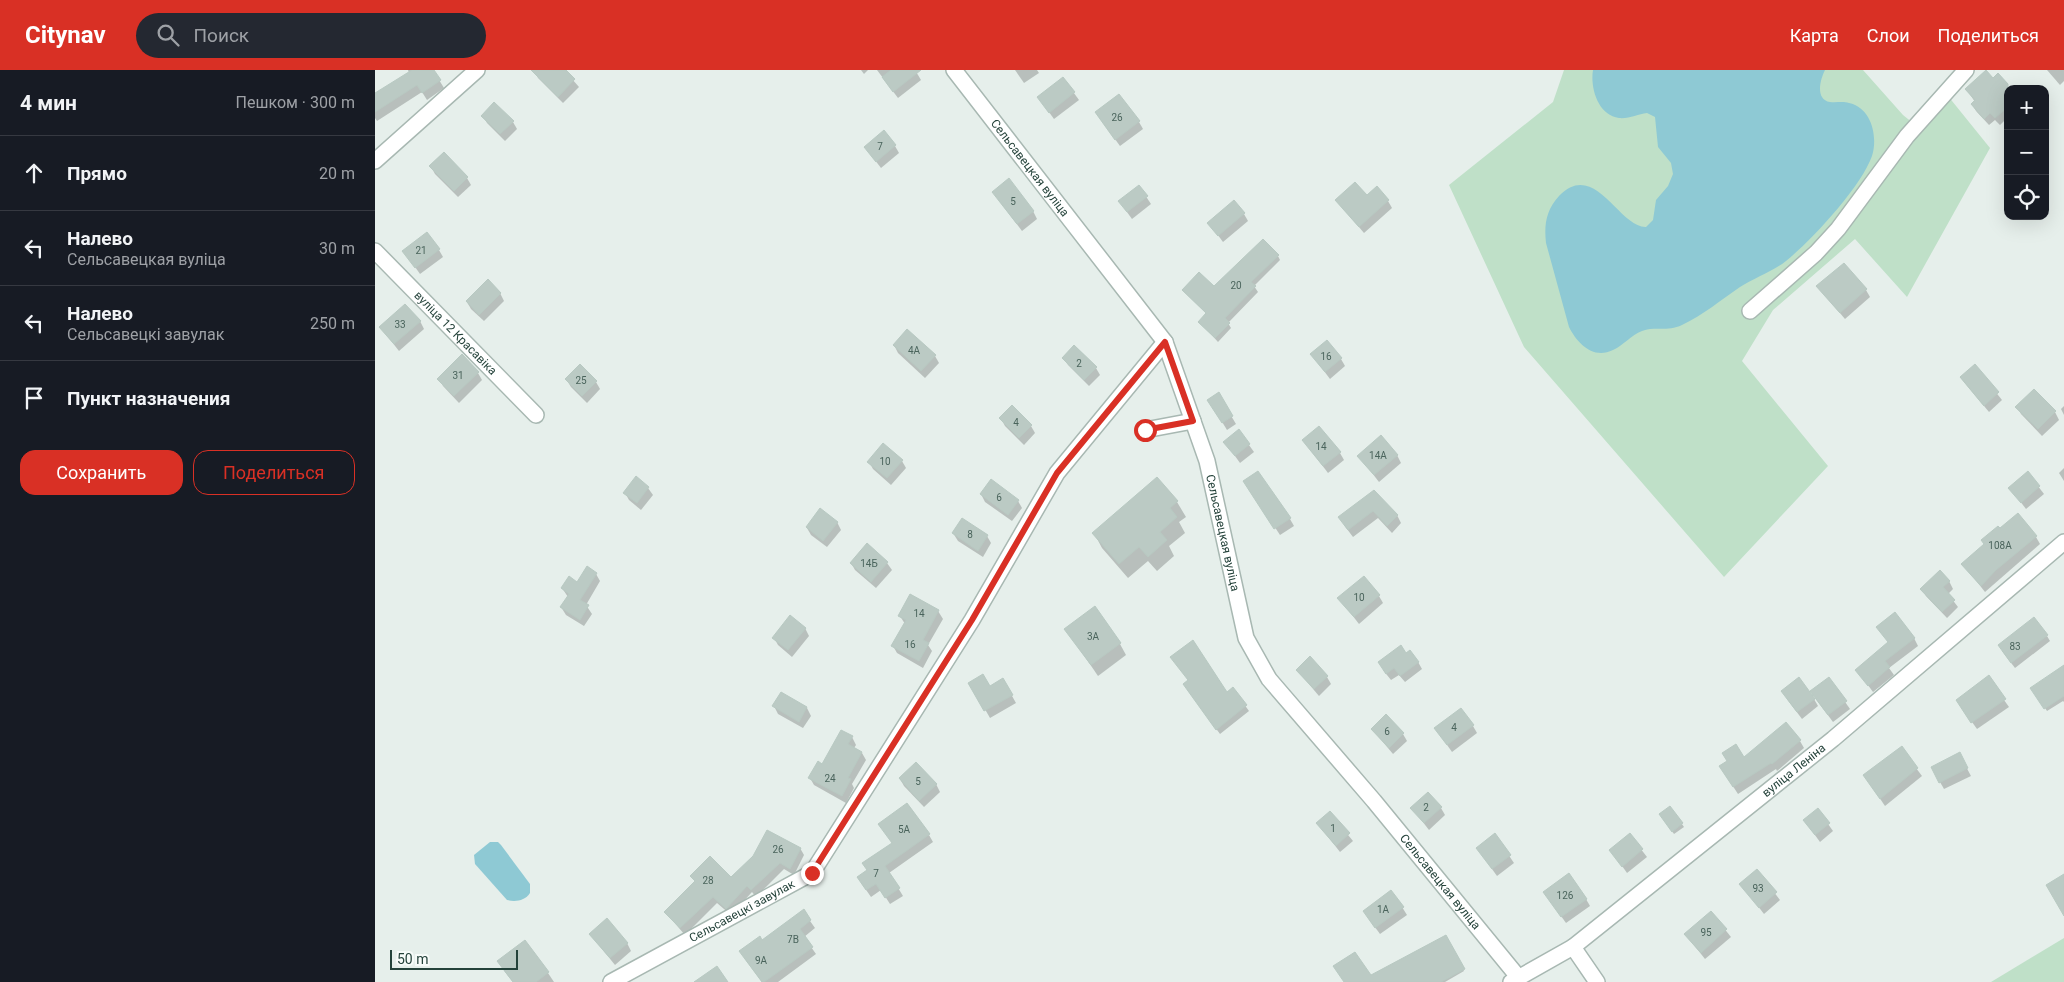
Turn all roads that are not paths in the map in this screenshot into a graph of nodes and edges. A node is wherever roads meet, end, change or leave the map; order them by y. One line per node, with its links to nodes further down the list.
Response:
1 (477, 70): 4 (street)
2 (954, 70): 7 (street, Сельсавецкая вуліца)
3 (1966, 70): 6 (street)
4 (375, 161)
5 (375, 251): 8 (street, вуліца 12 Красавіка)
6 (1750, 311)
7 (1165, 342): 9 (street, Сельсавецкая вуліца); 14 (street, Сельсавецкі завулак)
8 (536, 415)
9 (1193, 421): 10 (street); 13 (street, Сельсавецкая вуліца)
10 (1145, 430)
11 (2064, 542): 12 (street, вуліца Леніна)
12 (1573, 946): 13 (street, вуліца Леніна); 15 (street)
13 (1515, 980)
14 (611, 982)
15 (1597, 982)

